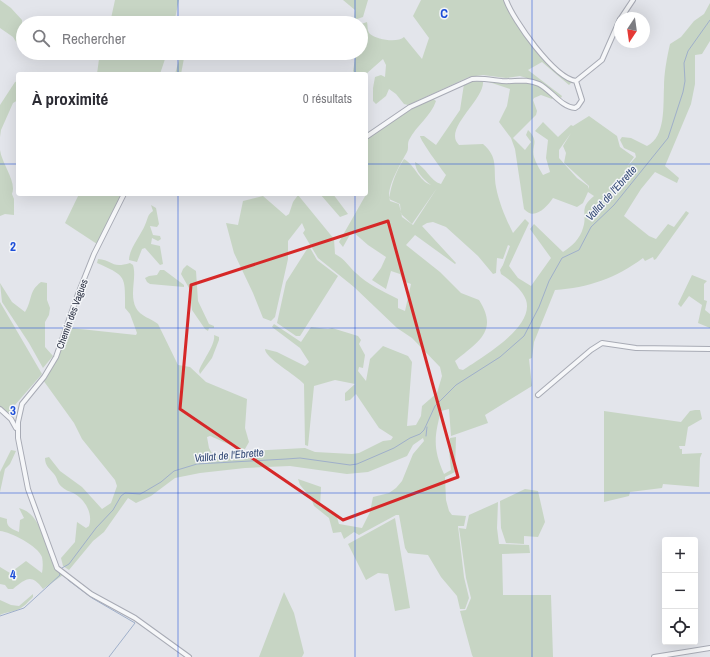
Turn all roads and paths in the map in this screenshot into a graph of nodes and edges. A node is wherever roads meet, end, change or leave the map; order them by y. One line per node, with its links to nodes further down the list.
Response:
1 (506, 0): 5 (street)
2 (633, 0): 3 (street)
3 (625, 12)
4 (614, 33): 5 (street)
5 (576, 81): 6 (street)
6 (368, 136)
7 (123, 196): 11 (street, Chemin des Vagues)
8 (710, 349): 9 (street)
9 (538, 395)
10 (0, 409): 11 (street)
11 (17, 430): 13 (street)
12 (710, 648): 14 (street)
13 (189, 657)
14 (654, 657)

